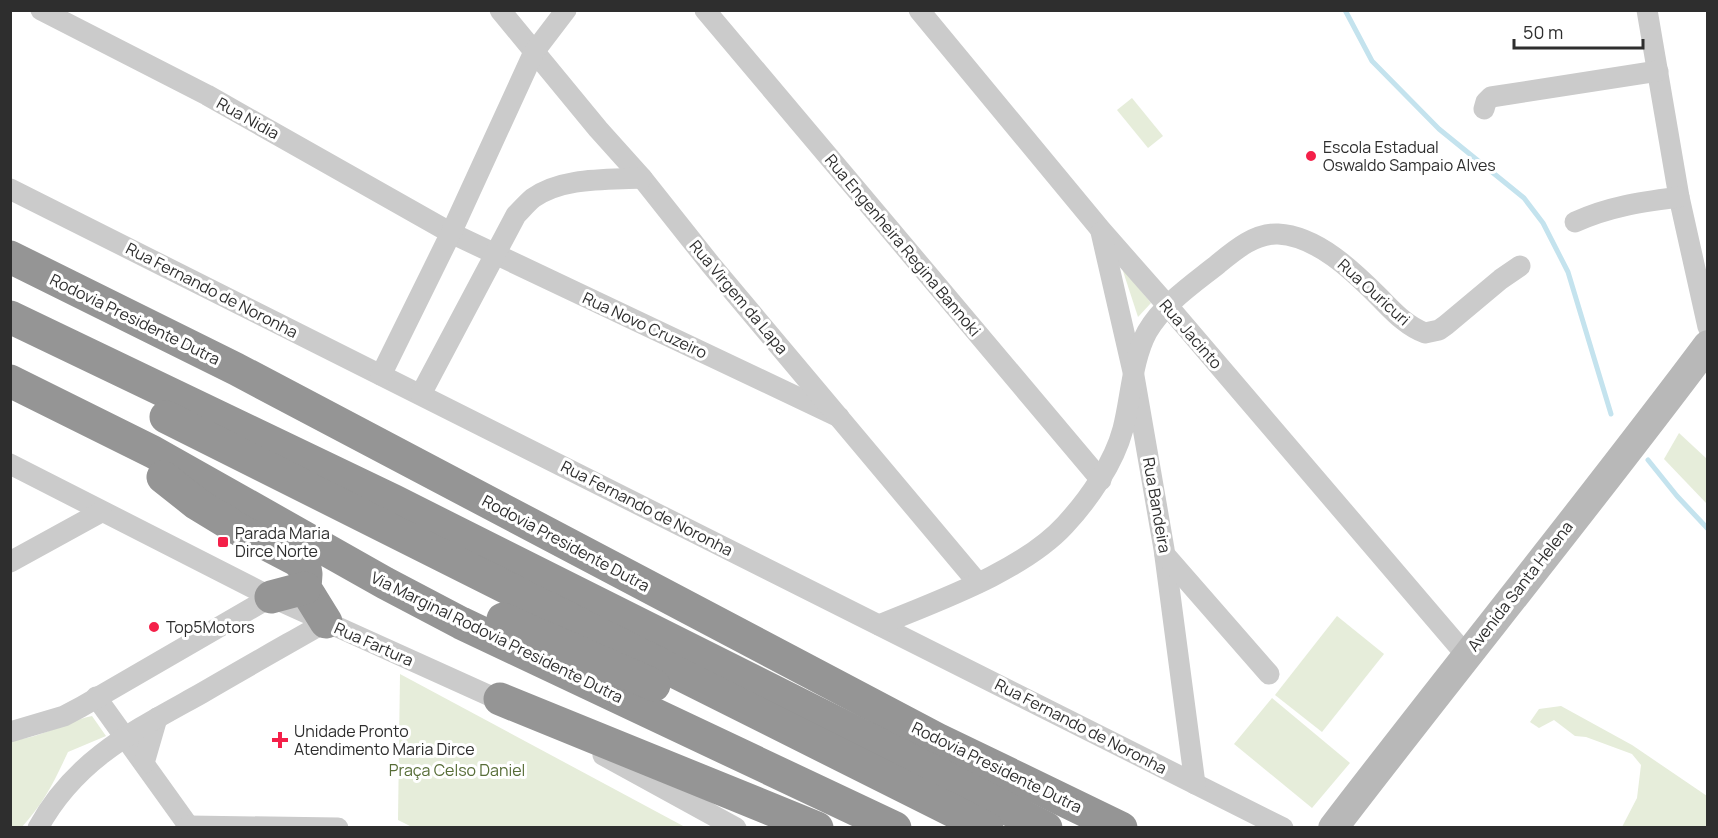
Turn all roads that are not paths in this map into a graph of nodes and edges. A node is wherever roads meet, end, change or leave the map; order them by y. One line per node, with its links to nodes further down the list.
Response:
1 (41, 10): 16 (street, Rua Nidia)
2 (500, 10): 7 (street, Rua Virgem da Lapa)
3 (566, 10): 7 (street)
4 (705, 10): 35 (street, Rua Engenheira Regina Bannoki)
5 (919, 10): 15 (street, Rua Jacinto)
6 (1647, 10): 8 (street)
7 (534, 52): 10 (street, Rua Virgem da Lapa); 16 (street)
8 (1658, 71): 9 (street); 12 (street)
9 (1484, 109)
10 (642, 178): 19 (street); 32 (street, Rua Virgem da Lapa)
11 (10, 189): 28 (street, Rua Fernando de Noronha)
12 (1679, 197): 13 (street); 14 (street)
13 (1684, 221): 18 (street); 24 (street)
14 (1575, 222)
15 (1101, 230): 22 (street, Rua Jacinto); 29 (street, Rua Bandeira)
16 (451, 232): 19 (street, Rua Novo Cruzeiro); 28 (street)
17 (10, 235): 27 (highway)
18 (1707, 241)
19 (495, 254): 31 (street); 32 (street, Rua Novo Cruzeiro)
20 (10, 257): 27 (highway, Rodovia Presidente Dutra)
21 (1520, 266): 22 (street, Rua Ouricuri)
22 (1167, 305): 29 (street, Rua Ouricuri); 45 (street, Rua Jacinto)
23 (10, 318): 62 (highway, Rodovia Presidente Dutra)
24 (1707, 327)
25 (10, 342): 52 (highway)
26 (1707, 345): 45 (street, Avenida Santa Helena)
27 (236, 369): 63 (highway, Rodovia Presidente Dutra)
28 (381, 375): 31 (street, Rua Fernando de Noronha)
29 (1134, 376): 35 (street, Rua Ouricuri); 37 (street, Rua Bandeira)
30 (10, 381): 33 (highway, Via Marginal Rodovia Presidente Dutra)
31 (421, 394): 44 (street, Rua Fernando de Noronha)
32 (839, 417): 40 (street, Rua Virgem da Lapa)
33 (104, 428): 38 (highway, Via Marginal Rodovia Presidente Dutra); 41 (highway)
34 (10, 464): 36 (street, Rua Fartura)
35 (1101, 480): 40 (street, Rua Ouricuri)
36 (101, 512): 39 (street); 42 (street, Rua Fartura)
37 (1165, 555): 46 (street); 54 (street, Rua Bandeira)
38 (337, 556): 52 (highway); 60 (highway, Via Marginal Rodovia Presidente Dutra)
39 (10, 562)
40 (978, 583): 44 (street, Rua Ouricuri)
41 (305, 588): 42 (highway); 43 (highway)
42 (271, 597): 43 (street, Rua Fartura); 47 (street)
43 (326, 622): 48 (street, Rua Fartura); 49 (street)
44 (879, 625): 54 (street, Rua Fernando de Noronha)
45 (1466, 655): 65 (street, Avenida Santa Helena)
46 (1269, 674)
47 (96, 697): 50 (street); 51 (street)
48 (500, 699): 58 (street, Rua Fartura); 59 (highway)
49 (158, 718): 51 (street); 53 (street)
50 (10, 732)
51 (125, 736): 53 (street); 56 (street)
52 (825, 747): 61 (highway)
53 (144, 763): 55 (street)
54 (1195, 784): 64 (street, Rua Fernando de Noronha)
55 (190, 827): 57 (street)
56 (38, 828)
57 (338, 828)
58 (736, 828)
59 (818, 828)
60 (895, 828)
61 (987, 828)
62 (1046, 828)
63 (1121, 828)
64 (1282, 828)
65 (1333, 828)

